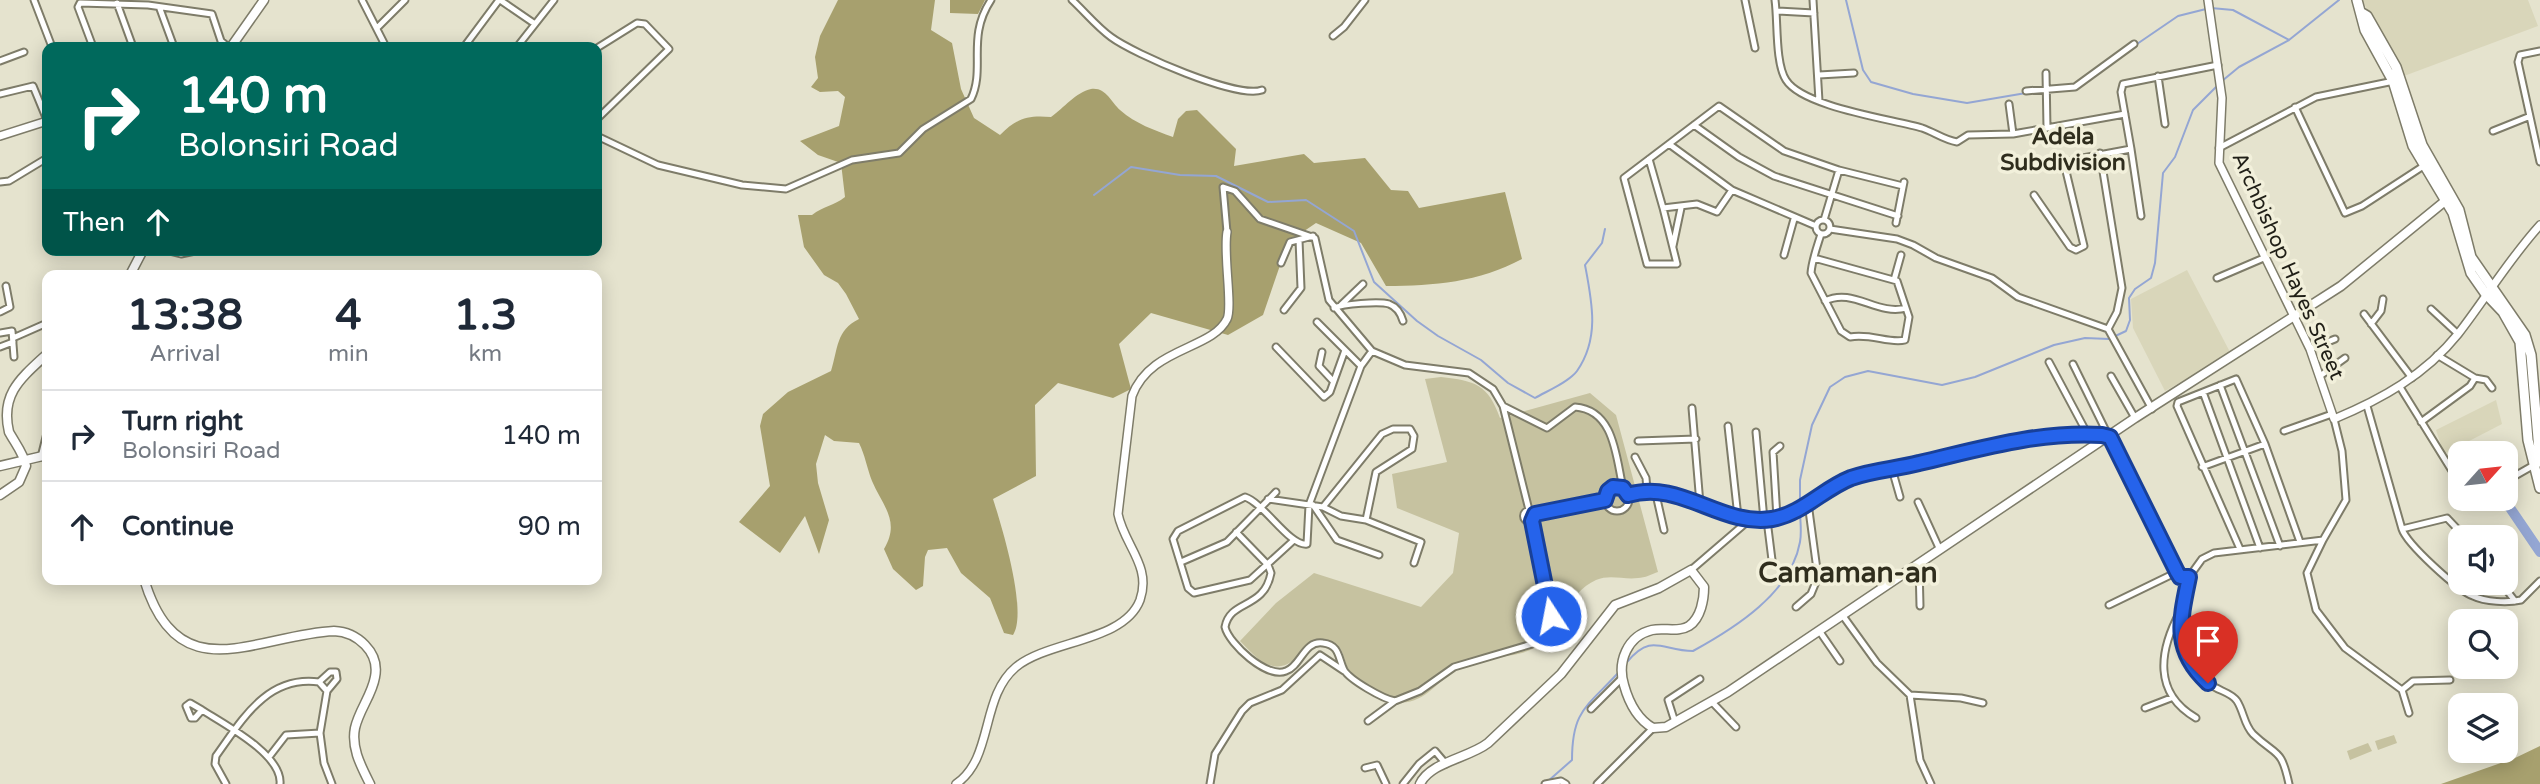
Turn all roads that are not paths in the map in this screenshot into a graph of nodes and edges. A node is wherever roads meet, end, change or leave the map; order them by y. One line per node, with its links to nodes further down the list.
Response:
1 (34, 0): 22 (street)
2 (264, 0): 27 (main road)
3 (362, 0): 20 (street)
4 (405, 0): 20 (street)
5 (500, 0): 19 (street); 29 (street)
6 (554, 0): 19 (street)
7 (991, 0): 61 (street)
8 (1072, 0): 43 (street)
9 (1365, 0): 21 (street)
10 (1745, 0): 33 (street)
11 (1775, 0): 17 (street)
12 (1813, 0): 18 (street)
13 (2357, 0): 42 (main road)
14 (2209, 1): 37 (street, Archbishop Hayes Street)
15 (117, 4): 16 (street); 23 (street); 24 (street)
16 (160, 9): 25 (street); 26 (street)
17 (1776, 11): 18 (street); 47 (street)
18 (1814, 12): 40 (street)
19 (535, 24): 30 (street)
20 (377, 28): 28 (street)
21 (1333, 36)
22 (50, 42)
23 (91, 42)
24 (131, 42)
25 (172, 42)
26 (222, 42)
27 (234, 42)
28 (384, 42)
29 (468, 42)
30 (521, 42)
31 (602, 44): 51 (street)
32 (2134, 44): 44 (street)
33 (1755, 48)
34 (2540, 51): 53 (street)
35 (24, 52): 36 (street)
36 (0, 61)
37 (2218, 65): 41 (street); 64 (street, Archbishop Hayes Street)
38 (1854, 73): 40 (street)
39 (2046, 73): 44 (street)
40 (1819, 75): 47 (street)
41 (2158, 76): 52 (street); 55 (street)
42 (2397, 80): 50 (street); 69 (main road)
43 (1262, 90)
44 (2046, 90): 45 (street); 57 (street)
45 (2026, 91)
46 (0, 94): 49 (street)
47 (1819, 101): 59 (street)
48 (2009, 104): 59 (street)
49 (42, 107)
50 (2295, 107): 64 (street); 69 (street)
51 (602, 114)
52 (2125, 114): 57 (street); 63 (street)
53 (2528, 117): 58 (street); 68 (street)
54 (42, 122): 60 (street)
55 (2165, 124)
56 (1695, 125): 62 (street); 70 (street); 74 (street)
57 (2047, 128): 59 (street)
58 (2493, 131)
59 (2013, 134)
60 (0, 136)
61 (602, 138)
62 (1669, 144): 66 (street); 72 (street)
63 (2131, 149): 65 (street); 79 (street)
64 (2218, 149): 93 (street, Archbishop Hayes Street)
65 (2100, 153): 73 (street); 115 (street)
66 (1649, 159): 76 (street); 90 (street)
67 (42, 161): 71 (street)
68 (2540, 162)
69 (2427, 164): 75 (main road)
70 (1839, 170): 74 (street); 78 (street)
71 (0, 182)
72 (1732, 190): 77 (street); 80 (street)
73 (2034, 195)
74 (1833, 196): 78 (street); 81 (street)
75 (2449, 199): 100 (main road); 109 (main road)
76 (1663, 208): 77 (street); 90 (street)
77 (1681, 208): 90 (street)
78 (1898, 216): 82 (street)
79 (2141, 216)
80 (1794, 219): 84 (street); 91 (street)
81 (1824, 220): 84 (street); 85 (street)
82 (1896, 223)
83 (2540, 225): 100 (street)
84 (1816, 226): 87 (street)
85 (1830, 229): 87 (street); 115 (street)
86 (1227, 232): 88 (street); 255 (street)
87 (1821, 234): 94 (street)
88 (1312, 236): 89 (street); 104 (street)
89 (1299, 240): 95 (street); 107 (street)
90 (1673, 248)
91 (1784, 255)
92 (1901, 255): 97 (street)
93 (2266, 257): 96 (street); 109 (street, Archbishop Hayes Street)
94 (1814, 258): 97 (street); 102 (street)
95 (1281, 263)
96 (2217, 278)
97 (1894, 280): 105 (street)
98 (1363, 284): 103 (street)
99 (6, 286): 108 (street)
100 (2487, 291): 117 (street); 165 (main road)
101 (2383, 299): 113 (street)
102 (1825, 301): 105 (street); 105 (street)
103 (1341, 305): 104 (street); 111 (street)
104 (1334, 308): 124 (street)
105 (1906, 308)
106 (2431, 309): 117 (street)
107 (1284, 310)
108 (0, 312)
109 (2294, 314): 122 (street, Archbishop Hayes Street); 143 (main road)
110 (2364, 314): 113 (street)
111 (1403, 321)
112 (1317, 322): 123 (street)
113 (2371, 324): 135 (street)
114 (42, 326): 119 (street)
115 (2109, 332): 147 (street)
116 (0, 333): 119 (street)
117 (2458, 334): 126 (street)
118 (2335, 339): 122 (street)
119 (13, 340): 120 (street); 127 (street)
120 (0, 347)
121 (1276, 347): 137 (street)
122 (2310, 349): 134 (street, Archbishop Hayes Street)
123 (1345, 350): 132 (street); 137 (street)
124 (1372, 351): 132 (street); 144 (street)
125 (1322, 352): 137 (street)
126 (2437, 355): 135 (street); 136 (street)
127 (14, 356)
128 (2345, 358): 134 (street)
129 (42, 359): 164 (main road)
130 (2049, 362): 154 (street)
131 (2073, 364): 155 (street)
132 (1361, 366): 184 (street)
133 (2111, 376): 149 (street)
134 (2320, 376): 148 (street, Archbishop Hayes Street)
135 (2412, 378): 139 (street)
136 (2475, 378): 140 (street); 150 (street)
137 (1332, 380)
138 (2220, 384): 142 (street); 158 (street); 160 (street)
139 (2400, 387): 145 (street); 150 (street)
140 (2492, 388)
141 (2162, 391): 143 (street)
142 (2203, 391): 163 (street); 167 (street)
143 (2171, 397): 147 (main road)
144 (1503, 406): 171 (street); 187 (street)
145 (2367, 406): 148 (street); 195 (street)
146 (1692, 408): 156 (street)
147 (2152, 409): 149 (main road)
148 (2333, 417): 152 (street); 199 (street)
149 (2135, 418): 155 (main road)
150 (2421, 422): 168 (street)
151 (1728, 426): 188 (street)
152 (2284, 431)
153 (1756, 432): 191 (street)
154 (2088, 435): 155 (street); 169 (street)
155 (2106, 436): 204 (main road); 212 (street)
156 (1696, 439): 157 (street); 182 (street)
157 (1638, 441)
158 (2265, 444): 160 (street); 200 (street)
159 (1780, 446): 189 (street)
160 (2246, 451): 163 (street); 201 (street)
161 (42, 457): 164 (main road)
162 (1635, 457): 173 (street)
163 (2227, 458): 167 (street); 202 (street)
164 (25, 461): 166 (main road); 176 (main road)
165 (2537, 463): 170 (street); 172 (main road)
166 (0, 466)
167 (2202, 467): 203 (street)
168 (2448, 467)
169 (1892, 470): 178 (street); 183 (street)
170 (2518, 474)
171 (1623, 488): 177 (street); 180 (street)
172 (2540, 488)
173 (1647, 490): 174 (street); 177 (street)
174 (1655, 490): 182 (street); 196 (street)
175 (1276, 492): 179 (street)
176 (0, 495)
177 (1628, 495): 180 (street)
178 (1900, 498)
179 (1268, 499): 184 (street); 186 (street)
180 (1605, 500): 187 (street)
181 (1918, 502): 204 (street)
182 (1700, 504): 188 (street)
183 (1806, 504): 189 (street); 220 (street)
184 (1311, 505): 185 (street); 198 (street); 205 (street)
185 (1323, 506): 190 (street); 190 (street)
186 (1260, 507): 197 (street); 198 (street); 207 (street)
187 (1532, 512): 192 (street); 192 (street)
188 (1738, 517): 193 (street)
189 (1777, 518): 191 (street)
190 (1366, 520): 208 (street)
191 (1766, 520): 193 (street); 206 (street)
192 (1532, 521): 234 (street)
193 (1748, 521): 211 (street)
194 (2454, 525): 195 (street)
195 (2402, 529): 217 (street)
196 (1664, 530)
197 (1236, 532): 207 (street); 209 (street)
198 (1294, 540): 209 (street)
199 (2323, 540): 200 (street); 230 (street)
200 (2300, 542): 201 (street)
201 (2280, 546): 202 (street)
202 (2260, 548): 203 (street)
203 (2241, 549): 213 (street)
204 (1940, 550): 210 (main road)
205 (1380, 555)
206 (1772, 560)
207 (1181, 562): 209 (street)
208 (1414, 563)
209 (1268, 565): 225 (street)
210 (1919, 565): 219 (street); 222 (main road)
211 (1691, 570): 226 (main road); 249 (main road)
212 (2177, 572): 213 (street); 218 (street)
213 (2189, 577): 221 (street)
214 (2540, 581): 217 (street)
215 (147, 585): 254 (main road)
216 (2510, 595): 217 (street)
217 (2515, 601)
218 (2109, 605)
219 (1920, 606)
220 (1796, 607)
221 (2182, 607): 233 (street); 264 (street)
222 (1843, 616): 223 (main road); 232 (street)
223 (1820, 632): 224 (street); 235 (main road)
224 (1840, 661)
225 (1345, 671): 234 (street); 256 (street)
226 (1621, 672): 238 (street); 245 (main road)
227 (1700, 679): 243 (street)
228 (2451, 680): 230 (street)
229 (319, 682): 231 (street); 231 (street); 246 (street)
230 (2402, 690): 240 (street)
231 (327, 691): 247 (street)
232 (1910, 695): 236 (street); 263 (street)
233 (2171, 698): 237 (street); 241 (street)
234 (1395, 701): 242 (street)
235 (1712, 702): 243 (main road); 244 (street)
236 (1983, 703)
237 (2146, 708)
238 (1591, 709)
239 (202, 710): 246 (street)
240 (2409, 713)
241 (2196, 718)
242 (1368, 721)
243 (1675, 722): 245 (main road)
244 (1736, 727)
245 (1654, 728): 262 (street)
246 (235, 730): 248 (street); 251 (street)
247 (320, 733): 248 (street); 253 (street)
248 (269, 757): 252 (street)
249 (1447, 765): 258 (street); 259 (main road)
250 (1365, 768): 257 (street)
251 (226, 784)
252 (280, 784)
253 (332, 784)
254 (370, 784)
255 (956, 784)
256 (1210, 784)
257 (1386, 784)
258 (1403, 784)
259 (1420, 784)
260 (1545, 784): 261 (street)
261 (1566, 784)
262 (1597, 784)
263 (1931, 784)
264 (2289, 784)

